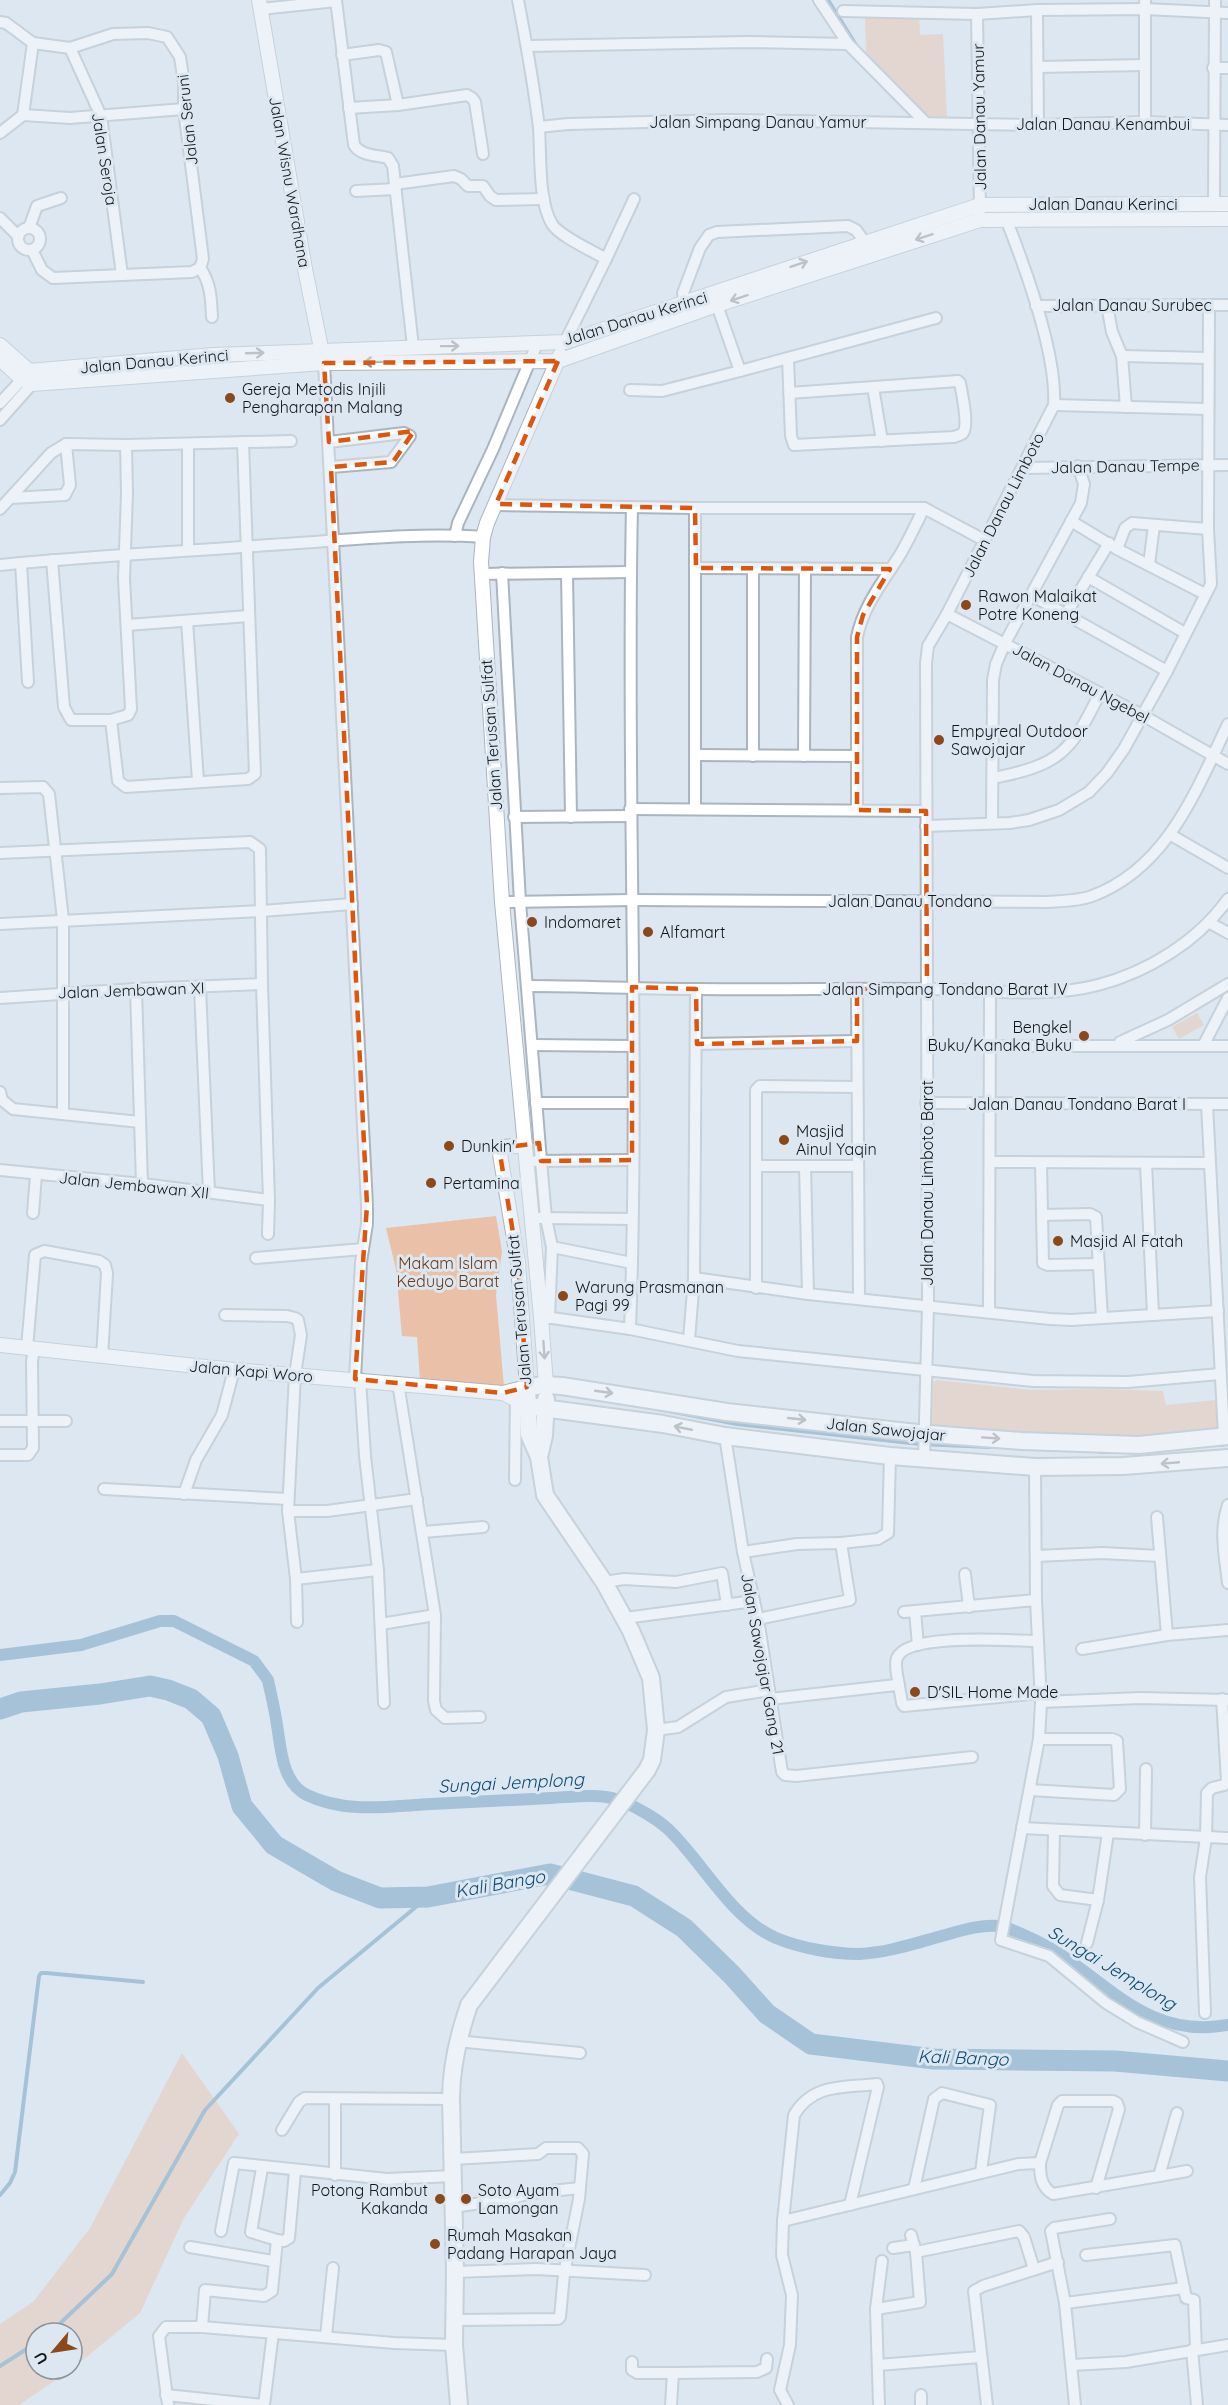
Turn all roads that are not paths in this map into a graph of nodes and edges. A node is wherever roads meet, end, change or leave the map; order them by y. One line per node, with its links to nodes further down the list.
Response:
1 (336, 0): 6 (street); 18 (street)
2 (518, 0): 16 (street)
3 (819, 0): 15 (street)
4 (1215, 0): 10 (street)
5 (1145, 4): 9 (street); 10 (street); 19 (street)
6 (260, 5): 68 (street, Jalan Wisnu Wardhana)
7 (898, 6): 8 (street); 12 (street)
8 (843, 10)
9 (1037, 10): 12 (street); 20 (street)
10 (1215, 13): 11 (street); 21 (street)
11 (1228, 13)
12 (977, 14): 30 (street, Jalan Danau Yamur)
13 (0, 22): 14 (street)
14 (33, 43): 17 (street); 26 (street)
15 (848, 44): 16 (street); 28 (street)
16 (527, 46): 34 (street)
17 (70, 48): 25 (street, Jalan Seruni); 27 (street, Jalan Seroja)
18 (342, 55): 23 (street); 24 (street)
19 (1145, 65): 20 (street); 29 (street)
20 (1038, 67): 31 (street)
21 (1213, 68): 22 (street); 32 (street)
22 (1228, 68)
23 (398, 105): 24 (street); 36 (street)
24 (349, 108): 37 (street)
25 (184, 110): 27 (street); 53 (street, Jalan Seruni)
26 (23, 115): 27 (street); 35 (street)
27 (101, 116): 54 (street, Jalan Seroja)
28 (924, 122): 30 (street, Jalan Simpang Danau Yamur); 34 (street, Jalan Simpang Danau Yamur)
29 (1145, 122): 31 (street, Jalan Danau Kenambui); 32 (street, Jalan Danau Kenambui)
30 (978, 124): 31 (street, Jalan Danau Kenambui); 43 (street, Jalan Danau Yamur)
31 (1038, 125)
32 (1213, 125): 33 (street, Jalan Danau Kenambui); 42 (street)
33 (1228, 125)
34 (538, 127): 40 (street)
35 (0, 133)
36 (483, 154)
37 (395, 186): 38 (street); 40 (street); 66 (street)
38 (356, 191)
39 (61, 198): 48 (street)
40 (544, 199): 52 (street)
41 (634, 199): 52 (street)
42 (1221, 204): 43 (street, Jalan Danau Kerinci)
43 (980, 205): 47 (street, Jalan Danau Yamur); 50 (street, Jalan Danau Kerinci)
44 (0, 218): 49 (street)
45 (1006, 219): 46 (street, Jalan Danau Kerinci); 47 (street, Jalan Danau Kerinci); 59 (street, Jalan Danau Limboto)
46 (1228, 219)
47 (980, 220): 55 (street, Jalan Danau Kerinci, one-way to 55)
48 (29, 228): 49 (street); 51 (street)
49 (18, 236): 51 (street)
50 (864, 242): 60 (street, Jalan Danau Kerinci, one-way to 50); 60 (street)
51 (33, 250): 54 (street)
52 (606, 259): 63 (street)
53 (200, 268): 54 (street); 61 (street)
54 (122, 275)
55 (717, 305): 60 (street, Jalan Danau Kerinci); 74 (street)
56 (1107, 305): 57 (street, Jalan Danau Surubec); 59 (street, Jalan Danau Surubec); 67 (street)
57 (1209, 305): 58 (street, Jalan Danau Surubec); 70 (street)
58 (1228, 305)
59 (1036, 306): 80 (street, Jalan Danau Limboto)
60 (686, 309): 63 (street, Jalan Danau Kerinci); 73 (street, Jalan Danau Kerinci)
61 (212, 317)
62 (936, 318): 69 (street)
63 (565, 342): 64 (street, Jalan Danau Kerinci); 73 (street, Jalan Terusan Sulfat)
64 (537, 344): 66 (street, Jalan Danau Kerinci, one-way to 64); 72 (street)
65 (0, 345): 75 (street)
66 (413, 347): 68 (street, Jalan Danau Kerinci)
67 (1122, 356): 70 (street); 81 (street)
68 (323, 357): 72 (street, Jalan Danau Kerinci, one-way to 68); 75 (street, Jalan Danau Kerinci); 87 (street)
69 (788, 358): 74 (street); 78 (street)
70 (1207, 358): 82 (street)
71 (0, 359): 75 (street)
72 (531, 361): 73 (street, Jalan Danau Kerinci); 105 (street)
73 (558, 361): 97 (street, Jalan Terusan Sulfat)
74 (740, 372): 77 (street)
75 (28, 378): 79 (street); 83 (street)
76 (873, 387): 78 (street); 85 (street); 85 (street)
77 (630, 390)
78 (789, 393): 85 (street)
79 (0, 404)
80 (1054, 405): 81 (street); 95 (street, Jalan Danau Limboto)
81 (1126, 407): 82 (street)
82 (1208, 409): 91 (street)
83 (0, 420)
84 (291, 441): 86 (street)
85 (882, 441)
86 (243, 442): 89 (street); 110 (street)
87 (329, 442): 94 (street); 94 (street)
88 (66, 444): 90 (street); 96 (street); 96 (street)
89 (188, 444): 90 (street); 111 (street)
90 (126, 445): 112 (street)
91 (1209, 465): 92 (street, Jalan Danau Tempe); 93 (street, Jalan Danau Tempe); 104 (street)
92 (1228, 465)
93 (1078, 466): 95 (street, Jalan Danau Tempe); 102 (street)
94 (331, 467): 108 (street)
95 (1023, 468): 107 (street, Jalan Danau Limboto)
96 (11, 498): 101 (street)
97 (496, 505): 98 (street); 106 (street, Jalan Terusan Sulfat)
98 (632, 507): 100 (street); 121 (street)
99 (924, 507): 100 (street); 107 (street); 120 (street)
100 (695, 508): 117 (street)
101 (0, 509)
102 (1071, 521): 109 (street); 127 (street)
103 (1154, 525): 104 (street); 109 (street); 116 (street)
104 (1208, 529): 126 (street)
105 (454, 536): 106 (street); 108 (street)
106 (483, 537): 123 (street, Jalan Terusan Sulfat)
107 (984, 540): 128 (street, Jalan Danau Limboto)
108 (334, 541): 110 (street); 169 (street)
109 (1113, 546): 116 (street); 125 (street)
110 (248, 547): 111 (street); 130 (street)
111 (188, 550): 112 (street)
112 (126, 555): 113 (street); 132 (street)
113 (52, 560): 114 (street); 140 (street)
114 (21, 563): 115 (street); 136 (street)
115 (0, 565)
116 (1149, 565): 126 (street)
117 (696, 568): 119 (street); 143 (street)
118 (805, 568): 119 (street); 120 (street); 145 (street)
119 (753, 569): 144 (street)
120 (890, 570): 146 (street)
121 (631, 572): 124 (street); 155 (street)
122 (502, 573): 123 (street); 124 (street); 139 (street)
123 (481, 574): 141 (street, Jalan Terusan Sulfat)
124 (567, 574): 157 (street)
125 (1088, 577): 129 (street); 133 (street)
126 (1205, 594): 133 (street)
127 (1031, 595): 129 (street); 134 (street)
128 (947, 614): 134 (street, Jalan Danau Ngebel); 154 (street, Jalan Danau Limboto)
129 (1066, 614): 135 (street)
130 (249, 616): 131 (street); 150 (street)
131 (187, 621): 132 (street); 150 (street)
132 (127, 625): 140 (street)
133 (1185, 633): 135 (street)
134 (1005, 643): 137 (street, Jalan Danau Ngebel); 149 (street)
135 (1167, 671): 138 (street)
136 (28, 682)
137 (1100, 693): 138 (street, Jalan Danau Ngebel); 149 (street)
138 (1142, 715): 147 (street, Jalan Danau Ngebel); 158 (street)
139 (509, 719): 141 (street); 156 (street)
140 (111, 720): 150 (street)
141 (490, 720): 167 (street, Jalan Terusan Sulfat)
142 (1228, 724): 147 (street, Jalan Danau Tondano)
143 (697, 755): 144 (street); 152 (street)
144 (753, 756): 145 (street)
145 (804, 756): 146 (street)
146 (857, 756): 153 (street)
147 (1213, 756): 148 (street, Jalan Danau Ngebel); 160 (street, Jalan Danau Tondano)
148 (1228, 764)
149 (993, 778): 158 (street)
150 (198, 781)
151 (0, 788): 161 (street)
152 (695, 809): 153 (street); 155 (street)
153 (857, 810): 154 (street)
154 (926, 810): 159 (street, Jalan Danau Limboto)
155 (630, 812): 157 (street); 165 (street)
156 (514, 817): 157 (street); 168 (street)
157 (571, 817)
158 (992, 824): 159 (street)
159 (926, 826): 166 (street, Jalan Danau Limboto)
160 (1171, 835): 163 (street); 166 (street, Jalan Danau Tondano)
161 (57, 852): 162 (street); 170 (street); 171 (street)
162 (0, 853)
163 (1228, 868)
164 (1228, 899): 172 (street, Jalan Simpang Tondano Barat IV)
165 (632, 900): 166 (street, Jalan Danau Tondano); 168 (street, Jalan Danau Tondano); 177 (street)
166 (926, 900): 183 (street, Jalan Danau Limboto Barat)
167 (502, 902): 168 (street, Jalan Danau Tondano); 184 (street, Jalan Terusan Sulfat)
168 (520, 902): 179 (street)
169 (352, 904): 170 (street); 231 (street)
170 (261, 911): 171 (street); 175 (street)
171 (63, 920): 173 (street); 186 (street)
172 (1210, 922): 174 (street); 185 (street, Jalan Simpang Tondano Barat IV)
173 (0, 924)
174 (1228, 933)
175 (262, 984): 178 (street, Jalan Jembawan XI); 223 (street)
176 (1228, 984): 191 (street)
177 (632, 987): 179 (street, Jalan Simpang Tondano Barat IV); 181 (street, Jalan Simpang Tondano Barat IV); 193 (street)
178 (200, 988): 180 (street, Jalan Jembawan XI); 222 (street)
179 (527, 988): 184 (street, Jalan Simpang Tondano Barat IV); 192 (street)
180 (136, 989): 186 (street, Jalan Jembawan XI); 206 (street)
181 (696, 989): 182 (street, Jalan Simpang Tondano Barat IV); 190 (street)
182 (858, 989): 183 (street, Jalan Simpang Tondano Barat IV); 189 (street)
183 (927, 989): 185 (street, Jalan Simpang Tondano Barat IV); 201 (street, Jalan Danau Limboto Barat)
184 (510, 990): 208 (street, Jalan Terusan Sulfat)
185 (990, 990): 194 (street)
186 (63, 993): 187 (street, Jalan Jembawan XI); 205 (street)
187 (0, 998)
188 (1228, 998): 195 (street)
189 (857, 1041): 190 (street); 197 (street)
190 (697, 1044): 237 (street)
191 (1114, 1045): 194 (street); 195 (street)
192 (533, 1046): 193 (street); 199 (street)
193 (632, 1046): 200 (street)
194 (990, 1046): 202 (street)
195 (1203, 1046): 196 (street)
196 (1228, 1046)
197 (857, 1087): 216 (street); 218 (street)
198 (0, 1092): 205 (street)
199 (536, 1103): 200 (street); 207 (street)
200 (633, 1103): 210 (street)
201 (927, 1103): 202 (street, Jalan Danau Tondano Barat I); 241 (street, Jalan Danau Limboto Barat)
202 (991, 1104): 203 (street, Jalan Danau Tondano Barat I); 212 (street)
203 (1207, 1104): 204 (street, Jalan Danau Tondano Barat I); 215 (street)
204 (1228, 1104)
205 (63, 1114): 206 (street)
206 (140, 1122): 221 (street)
207 (538, 1126): 208 (street); 211 (street)
208 (523, 1127): 209 (street, Jalan Terusan Sulfat)
209 (525, 1145): 211 (street, Jalan Terusan Sulfat); 234 (street, Jalan Terusan Sulfat)
210 (632, 1160): 211 (street); 228 (street)
211 (534, 1161): 226 (street); 227 (street, Jalan Terusan Sulfat)
212 (991, 1162): 213 (street); 243 (street)
213 (1041, 1163): 214 (street); 225 (street)
214 (1146, 1163): 215 (street); 245 (street)
215 (1209, 1163): 242 (street)
216 (756, 1166): 217 (street); 238 (street)
217 (805, 1166): 218 (street); 239 (street)
218 (858, 1166): 240 (street)
219 (0, 1170): 220 (street, Jalan Jembawan XII)
220 (36, 1175): 221 (street, Jalan Jembawan XII); 224 (street)
221 (142, 1184): 222 (street, Jalan Jembawan XII)
222 (209, 1192): 223 (street, Jalan Jembawan XII)
223 (269, 1200): 229 (street)
224 (33, 1213)
225 (1042, 1215): 236 (street); 236 (street)
226 (546, 1218): 227 (street); 228 (street); 230 (street)
227 (532, 1219): 233 (street, Jalan Terusan Sulfat)
228 (633, 1219): 235 (street)
229 (268, 1234)
230 (552, 1247): 235 (street); 246 (street)
231 (363, 1249): 232 (street); 257 (street)
232 (256, 1258)
233 (536, 1262): 234 (street); 246 (street, Jalan Terusan Sulfat)
234 (518, 1263): 260 (street, Jalan Terusan Sulfat)
235 (632, 1263): 248 (street)
236 (1099, 1264): 247 (street)
237 (694, 1278): 238 (street, Jalan Danau Limboto Barat); 249 (street)
238 (756, 1288): 239 (street, Jalan Danau Limboto Barat)
239 (808, 1294): 240 (street, Jalan Danau Limboto Barat)
240 (859, 1299): 241 (street, Jalan Danau Limboto Barat)
241 (928, 1306): 243 (street); 254 (street, Jalan Danau Limboto Barat)
242 (1218, 1311): 245 (street); 255 (street)
243 (989, 1312): 247 (street)
244 (225, 1315): 256 (street)
245 (1153, 1315): 247 (street)
246 (545, 1317): 248 (street); 259 (street, Jalan Terusan Sulfat, one-way to 259)
247 (1102, 1318)
248 (630, 1329): 249 (street)
249 (689, 1340): 254 (street)
250 (0, 1345): 251 (street, Jalan Kapi Woro)
251 (31, 1348): 252 (street, Jalan Kapi Woro); 252 (street); 263 (street)
252 (102, 1357): 253 (street, Jalan Kapi Woro)
253 (234, 1370): 256 (street, Jalan Kapi Woro); 276 (street)
254 (927, 1371): 255 (street); 267 (street, Jalan Danau Limboto Barat)
255 (1220, 1374): 266 (street)
256 (295, 1375): 257 (street, Jalan Kapi Woro); 277 (street)
257 (358, 1379): 258 (street, Jalan Kapi Woro); 280 (street)
258 (398, 1383): 260 (street, Jalan Kapi Woro); 278 (street)
259 (546, 1384): 260 (main road, Jalan Kapi Woro); 261 (main road, Jalan Terusan Sulfat); 267 (main road, Jalan Sawojajar, one-way to 267)
260 (518, 1395): 261 (main road, Jalan Kapi Woro); 271 (main road, Jalan Terusan Sulfat); 274 (street)
261 (547, 1409): 265 (main road, Jalan Sawojajar, one-way to 261); 271 (main road, Jalan Terusan Sulfat)
262 (0, 1421): 263 (street)
263 (32, 1421): 264 (street); 269 (street)
264 (66, 1421)
265 (725, 1436): 270 (main road, Jalan Sawojajar); 286 (street, Jalan Sawojajar Gang 21)
266 (1226, 1436): 268 (main road, Jalan Sawojajar)
267 (925, 1445): 268 (main road, Jalan Sawojajar, one-way to 268); 270 (main road, Jalan Sawojajar); 273 (main road, Jalan Sawojajar)
268 (1199, 1449): 272 (main road, Jalan Sawojajar); 273 (main road, Jalan Sawojajar, one-way to 273)
269 (0, 1455)
270 (890, 1456): 285 (street)
271 (539, 1457): 292 (main road, Jalan Terusan Sulfat)
272 (1228, 1458)
273 (1035, 1467): 287 (street)
274 (515, 1480)
275 (104, 1489): 276 (street)
276 (184, 1494): 277 (street)
277 (288, 1499): 281 (street)
278 (417, 1499): 280 (street); 284 (street)
279 (1228, 1505): 293 (street)
280 (371, 1506): 281 (street); 289 (street)
281 (288, 1511): 291 (street)
282 (1156, 1517): 288 (street)
283 (483, 1527): 284 (street)
284 (423, 1532): 298 (street)
285 (841, 1543): 286 (street); 300 (street)
286 (743, 1552): 295 (street, Jalan Sawojajar Gang 21)
287 (1036, 1556): 288 (street); 294 (street)
288 (1160, 1556): 304 (street)
289 (378, 1570): 291 (street); 302 (street)
290 (965, 1574): 297 (street)
291 (296, 1579): 301 (street)
292 (604, 1582): 296 (street); 299 (main road, Jalan Terusan Sulfat)
293 (1228, 1583)
294 (1036, 1600): 297 (street); 305 (street)
295 (754, 1601): 296 (street); 300 (street, Jalan Sawojajar Gang 21)
296 (727, 1605): 299 (street)
297 (969, 1607): 306 (street)
298 (435, 1615): 302 (street); 313 (street)
299 (625, 1618): 314 (main road, Jalan Terusan Sulfat)
300 (758, 1619): 309 (street, Jalan Sawojajar Gang 21)
301 (297, 1622)
302 (381, 1624): 312 (street)
303 (1228, 1630): 304 (street)
304 (1167, 1635): 307 (street)
305 (1038, 1641): 306 (street); 310 (street)
306 (918, 1645): 308 (street)
307 (1082, 1648)
308 (899, 1686): 309 (street); 310 (street)
309 (769, 1695): 314 (street); 316 (street, Jalan Sawojajar Gang 21)
310 (1041, 1698): 311 (street); 315 (street)
311 (1225, 1700): 323 (street)
312 (384, 1703)
313 (480, 1717)
314 (656, 1730): 328 (main road, Jalan Terusan Sulfat)
315 (1039, 1739): 318 (street); 318 (street)
316 (972, 1757)
317 (1146, 1769): 322 (street)
318 (1030, 1790): 319 (street)
319 (1022, 1828): 320 (street); 329 (street)
320 (1054, 1831): 321 (street); 325 (street)
321 (1108, 1833): 322 (street); 325 (street)
322 (1145, 1835): 323 (street)
323 (1206, 1838): 324 (street); 327 (street)
324 (1228, 1838)
325 (1098, 1900): 326 (street)
326 (1087, 1943)
327 (1205, 2013)
328 (457, 2041): 330 (street); 332 (main road, Jalan Terusan Sulfat)
329 (1183, 2042)
330 (580, 2053)
331 (335, 2099): 332 (street); 334 (street); 341 (street)
332 (451, 2099): 335 (main road, Jalan Terusan Sulfat)
333 (1177, 2113): 343 (street)
334 (282, 2130)
335 (453, 2159): 342 (main road, Jalan Terusan Sulfat); 344 (street)
336 (1040, 2163): 340 (street); 345 (street); 345 (street)
337 (262, 2168): 338 (street); 351 (street); 352 (street)
338 (295, 2171): 341 (street); 352 (street)
339 (1187, 2171): 343 (street)
340 (981, 2172): 346 (street); 346 (street)
341 (335, 2175): 342 (street)
342 (453, 2176): 348 (main road, Jalan Terusan Sulfat)
343 (1159, 2176): 345 (street)
344 (580, 2188): 348 (street); 361 (street)
345 (1096, 2188)
346 (914, 2189): 347 (street)
347 (850, 2205): 350 (street); 350 (street)
348 (453, 2207): 363 (main road, Jalan Terusan Sulfat)
349 (1110, 2219): 359 (street)
350 (783, 2221): 385 (street)
351 (221, 2231)
352 (277, 2240): 357 (street)
353 (913, 2244): 355 (street); 362 (street); 367 (street)
354 (190, 2247): 357 (street)
355 (893, 2248)
356 (1086, 2254): 365 (street)
357 (273, 2261): 369 (street)
358 (882, 2261): 367 (street)
359 (1058, 2262): 362 (street); 366 (street)
360 (333, 2268): 371 (street)
361 (565, 2270): 363 (street); 364 (street); 368 (street)
362 (1034, 2270): 375 (street)
363 (455, 2272): 368 (main road, Jalan Terusan Sulfat)
364 (645, 2275)
365 (1184, 2288): 366 (street); 374 (street)
366 (1065, 2303): 379 (street)
367 (876, 2309): 378 (street)
368 (455, 2320): 372 (main road, Jalan Terusan Sulfat)
369 (202, 2327): 370 (street); 381 (street)
370 (273, 2333): 371 (street); 382 (street)
371 (326, 2336): 372 (street)
372 (454, 2345): 383 (main road, Jalan Terusan Sulfat)
373 (1228, 2345): 374 (street)
374 (1194, 2350): 379 (street); 389 (street)
375 (980, 2357): 378 (street); 387 (street)
376 (767, 2359): 380 (street)
377 (632, 2362): 380 (street)
378 (878, 2365): 386 (street)
379 (1072, 2365): 388 (street)
380 (673, 2373): 384 (street)
381 (167, 2400): 382 (street)
382 (264, 2405)
383 (459, 2405)
384 (671, 2405)
385 (788, 2405)
386 (879, 2405)
387 (987, 2405)
388 (1075, 2405)
389 (1197, 2405)

